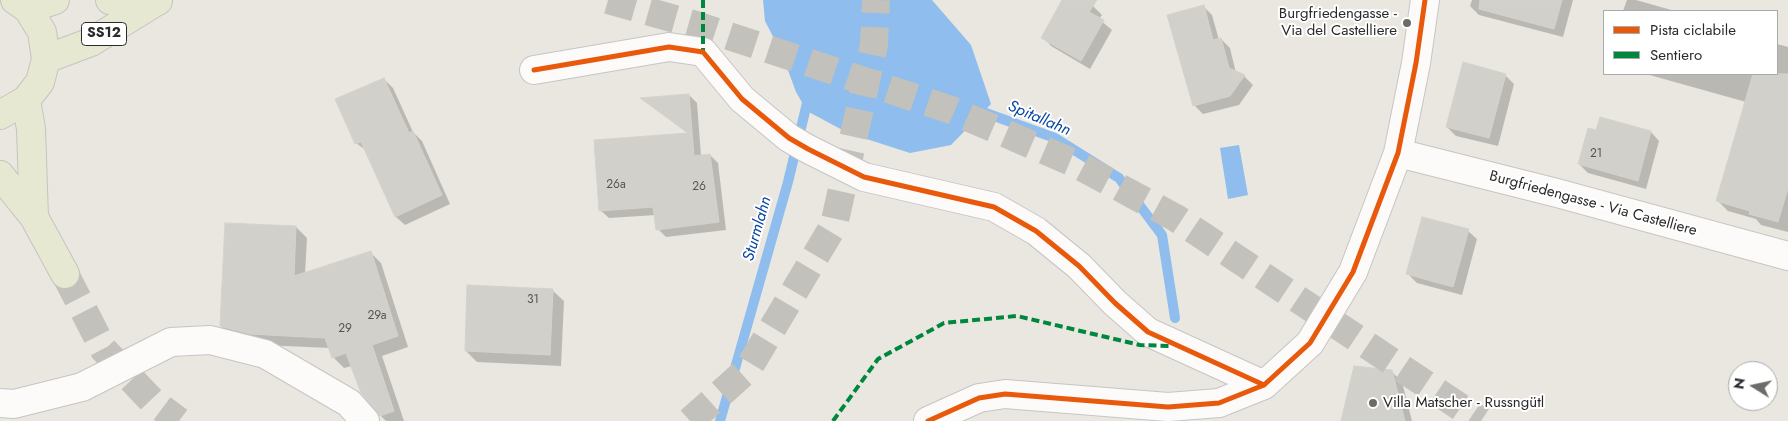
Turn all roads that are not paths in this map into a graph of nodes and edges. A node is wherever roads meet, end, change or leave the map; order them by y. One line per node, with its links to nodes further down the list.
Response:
1 (55, 0): 5 (main road)
2 (110, 0): 3 (main road, SS12)
3 (160, 0): 6 (main road, SS12)
4 (1425, 0): 10 (street)
5 (22, 4): 6 (main road)
6 (46, 59): 8 (main road)
7 (534, 70): 15 (street)
8 (26, 100): 9 (main road); 12 (main road)
9 (0, 115)
10 (1398, 152): 13 (street, Burgfriedengasse - Via Castelliere); 15 (street)
11 (0, 175): 12 (main road)
12 (34, 217): 14 (main road)
13 (1788, 256)
14 (65, 274)
15 (1264, 385): 18 (street)
16 (0, 403): 17 (street)
17 (365, 421)
18 (928, 421)

